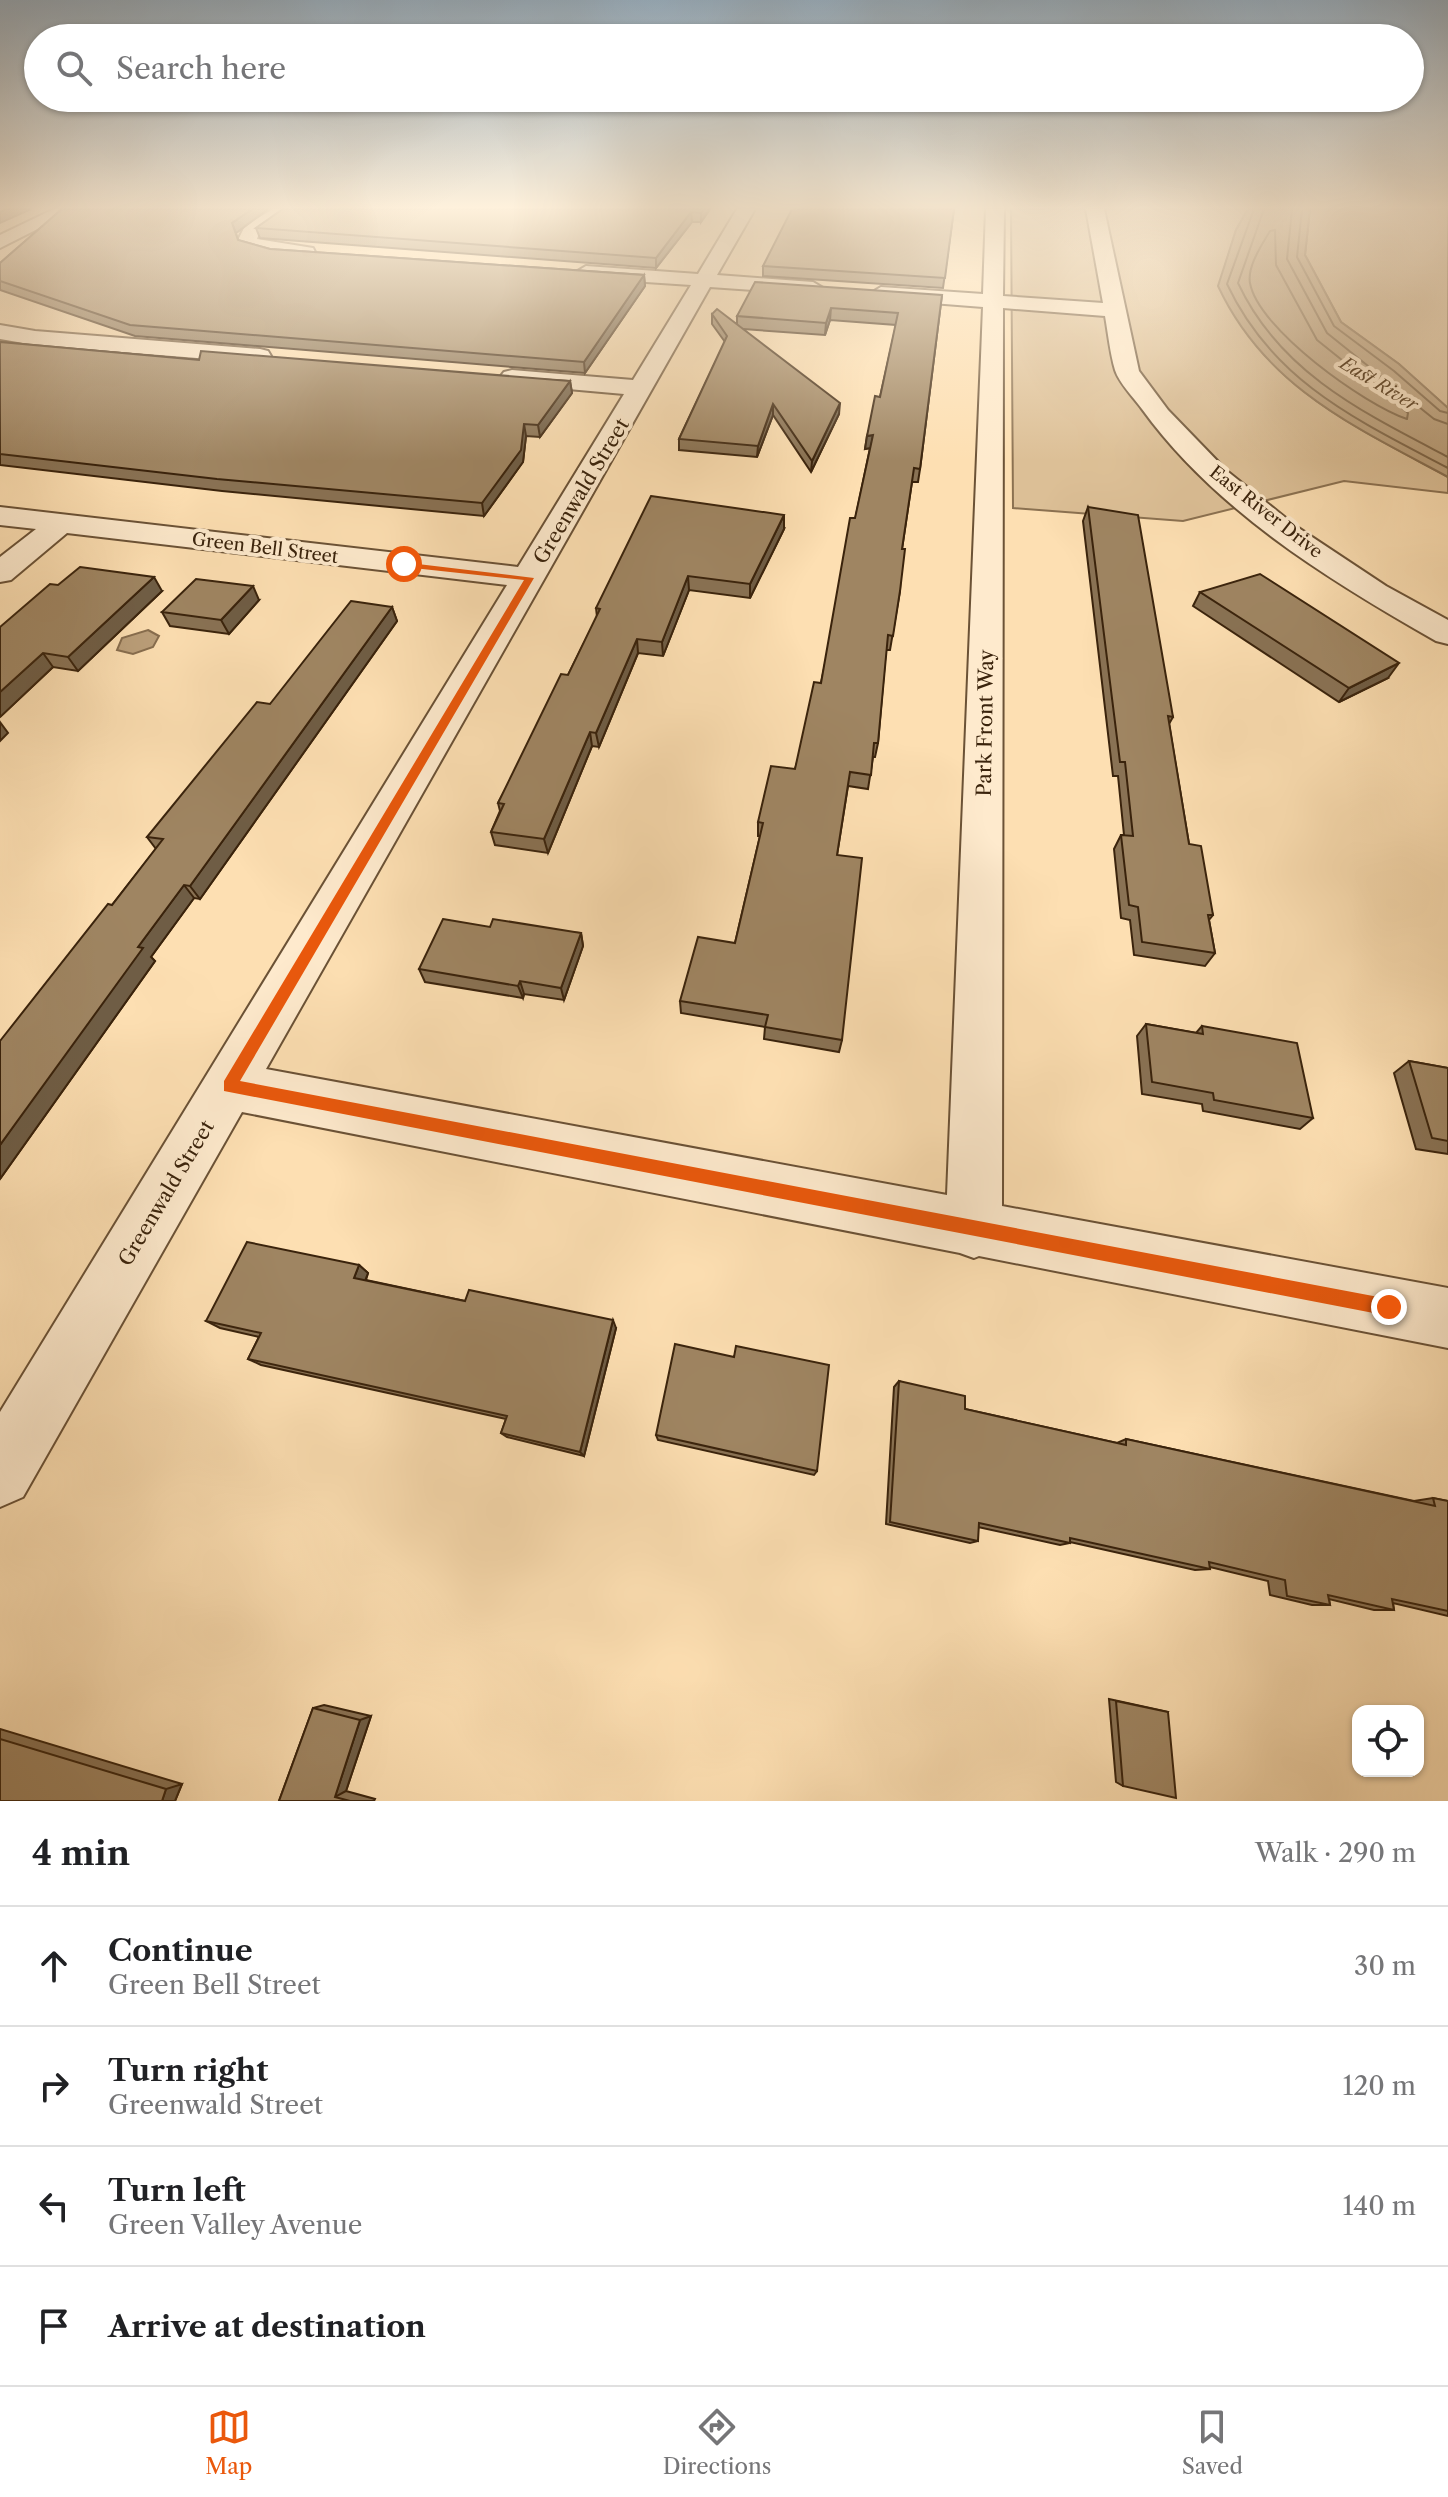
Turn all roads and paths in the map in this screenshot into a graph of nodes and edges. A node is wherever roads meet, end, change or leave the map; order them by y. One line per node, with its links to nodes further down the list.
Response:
1 (697, 293): 10 (street, Greenwald Street)
2 (884, 293): 5 (street)
3 (993, 293): 5 (street, Park Front Way)
4 (1112, 293): 6 (street, East River Drive)
5 (993, 301): 6 (street); 17 (street, Park Front Way)
6 (1115, 310): 15 (street, East River Drive)
7 (0, 332): 8 (street)
8 (284, 358)
9 (486, 375): 10 (street)
10 (642, 388): 14 (street, Greenwald Street)
11 (0, 516): 12 (street, Green Bell Street)
12 (60, 524): 13 (street); 14 (street, Green Bell Street)
13 (0, 573)
14 (530, 578): 16 (street, Greenwald Street)
15 (1448, 634)
16 (229, 1086): 17 (street); 19 (street, Greenwald Street)
17 (974, 1230): 18 (street)
18 (1448, 1318)
19 (0, 1474)

